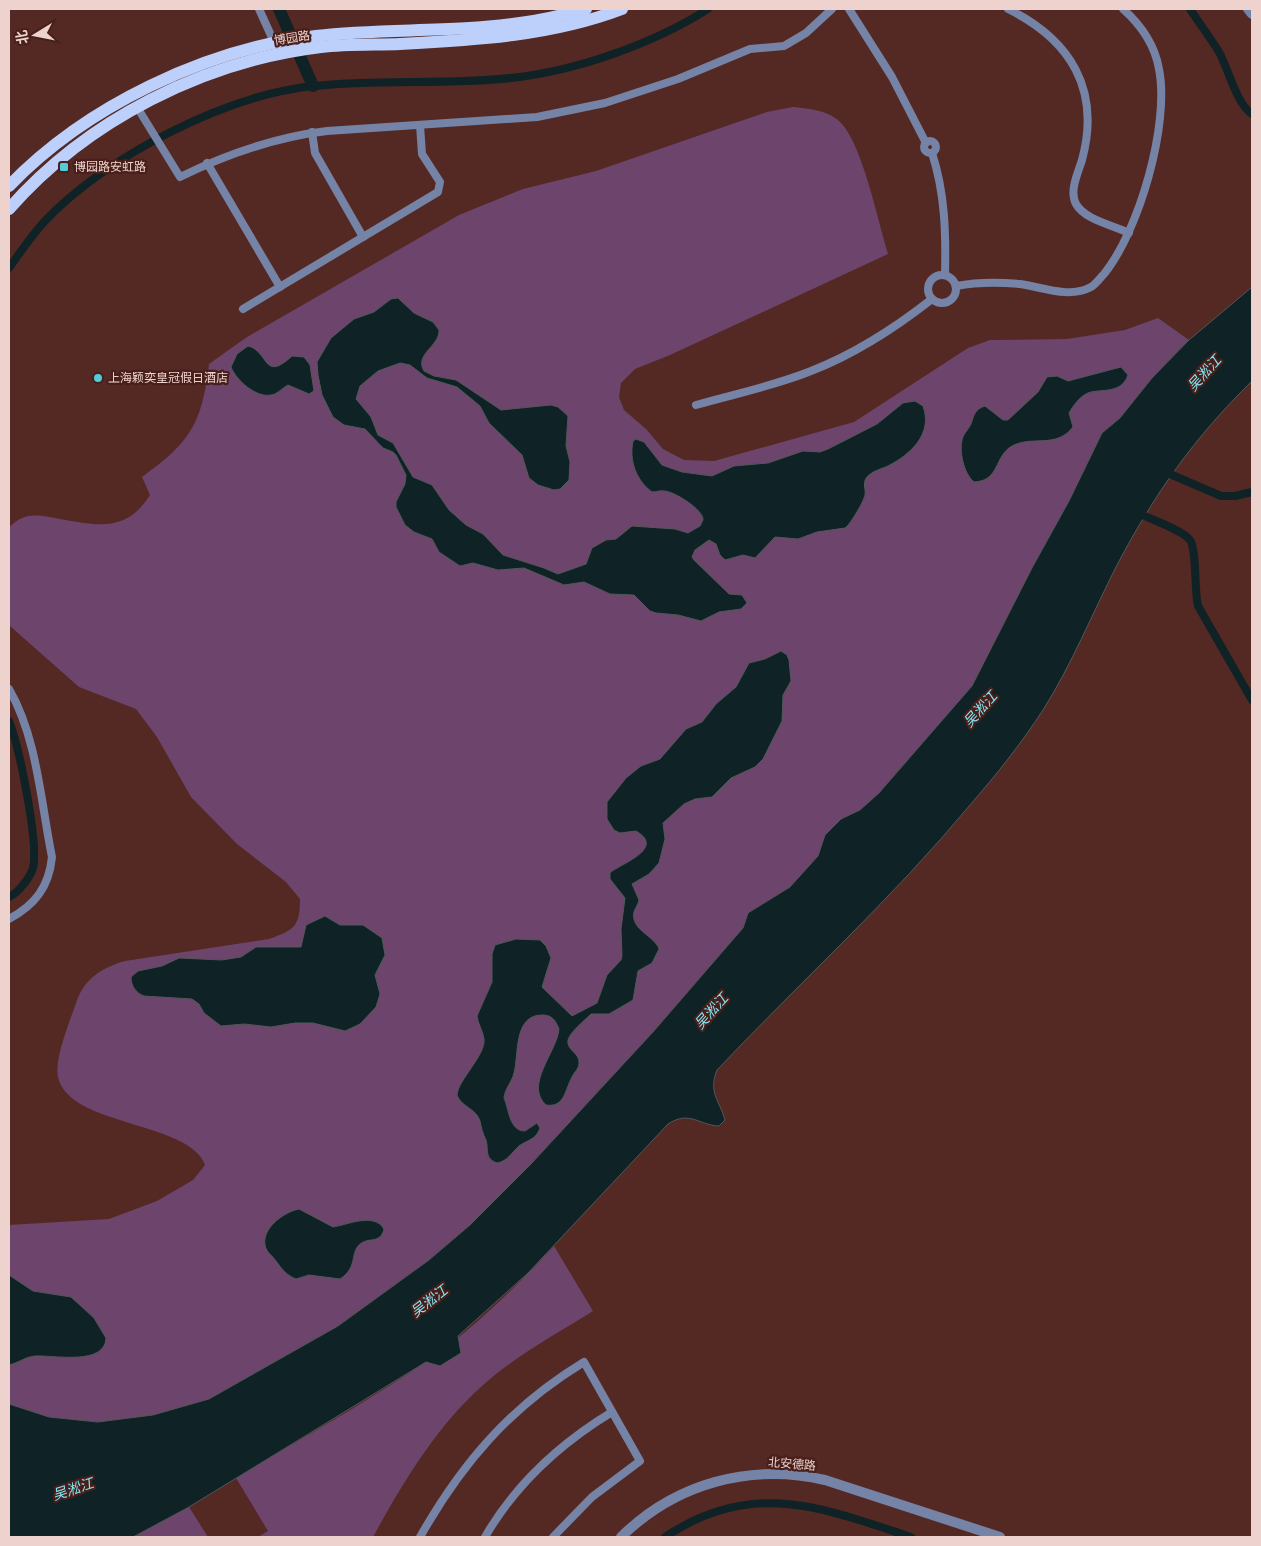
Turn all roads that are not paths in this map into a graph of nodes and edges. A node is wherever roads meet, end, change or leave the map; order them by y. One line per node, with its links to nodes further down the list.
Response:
1 (260, 9): 11 (street)
2 (586, 9): 10 (main road, 博园路)
3 (622, 9): 10 (main road, 博园路)
4 (832, 9): 13 (street)
5 (849, 9): 20 (street)
6 (1008, 9): 18 (street)
7 (1123, 9): 18 (street)
8 (1248, 9): 9 (street)
9 (1252, 14)
10 (319, 41): 11 (main road, 博园路); 12 (main road, 博园路)
11 (274, 42): 16 (main road, 博园路)
12 (137, 107): 15 (street); 17 (main road, 博园路)
13 (420, 125): 14 (street); 19 (street)
14 (312, 132): 15 (street); 19 (street)
15 (207, 164): 22 (street)
16 (9, 185)
17 (9, 209)
18 (1129, 233): 21 (street)
19 (363, 237): 22 (street)
20 (945, 275): 21 (street); 23 (street)
21 (956, 286): 23 (street)
22 (280, 287): 24 (street)
23 (932, 299): 25 (street)
24 (243, 308)
25 (696, 405)
26 (9, 689): 27 (street)
27 (9, 919)
28 (612, 1412): 29 (street); 30 (street); 31 (street)
29 (420, 1537)
30 (485, 1537)
31 (553, 1537)
32 (621, 1537): 33 (street, 北安德路)
33 (1000, 1537)

